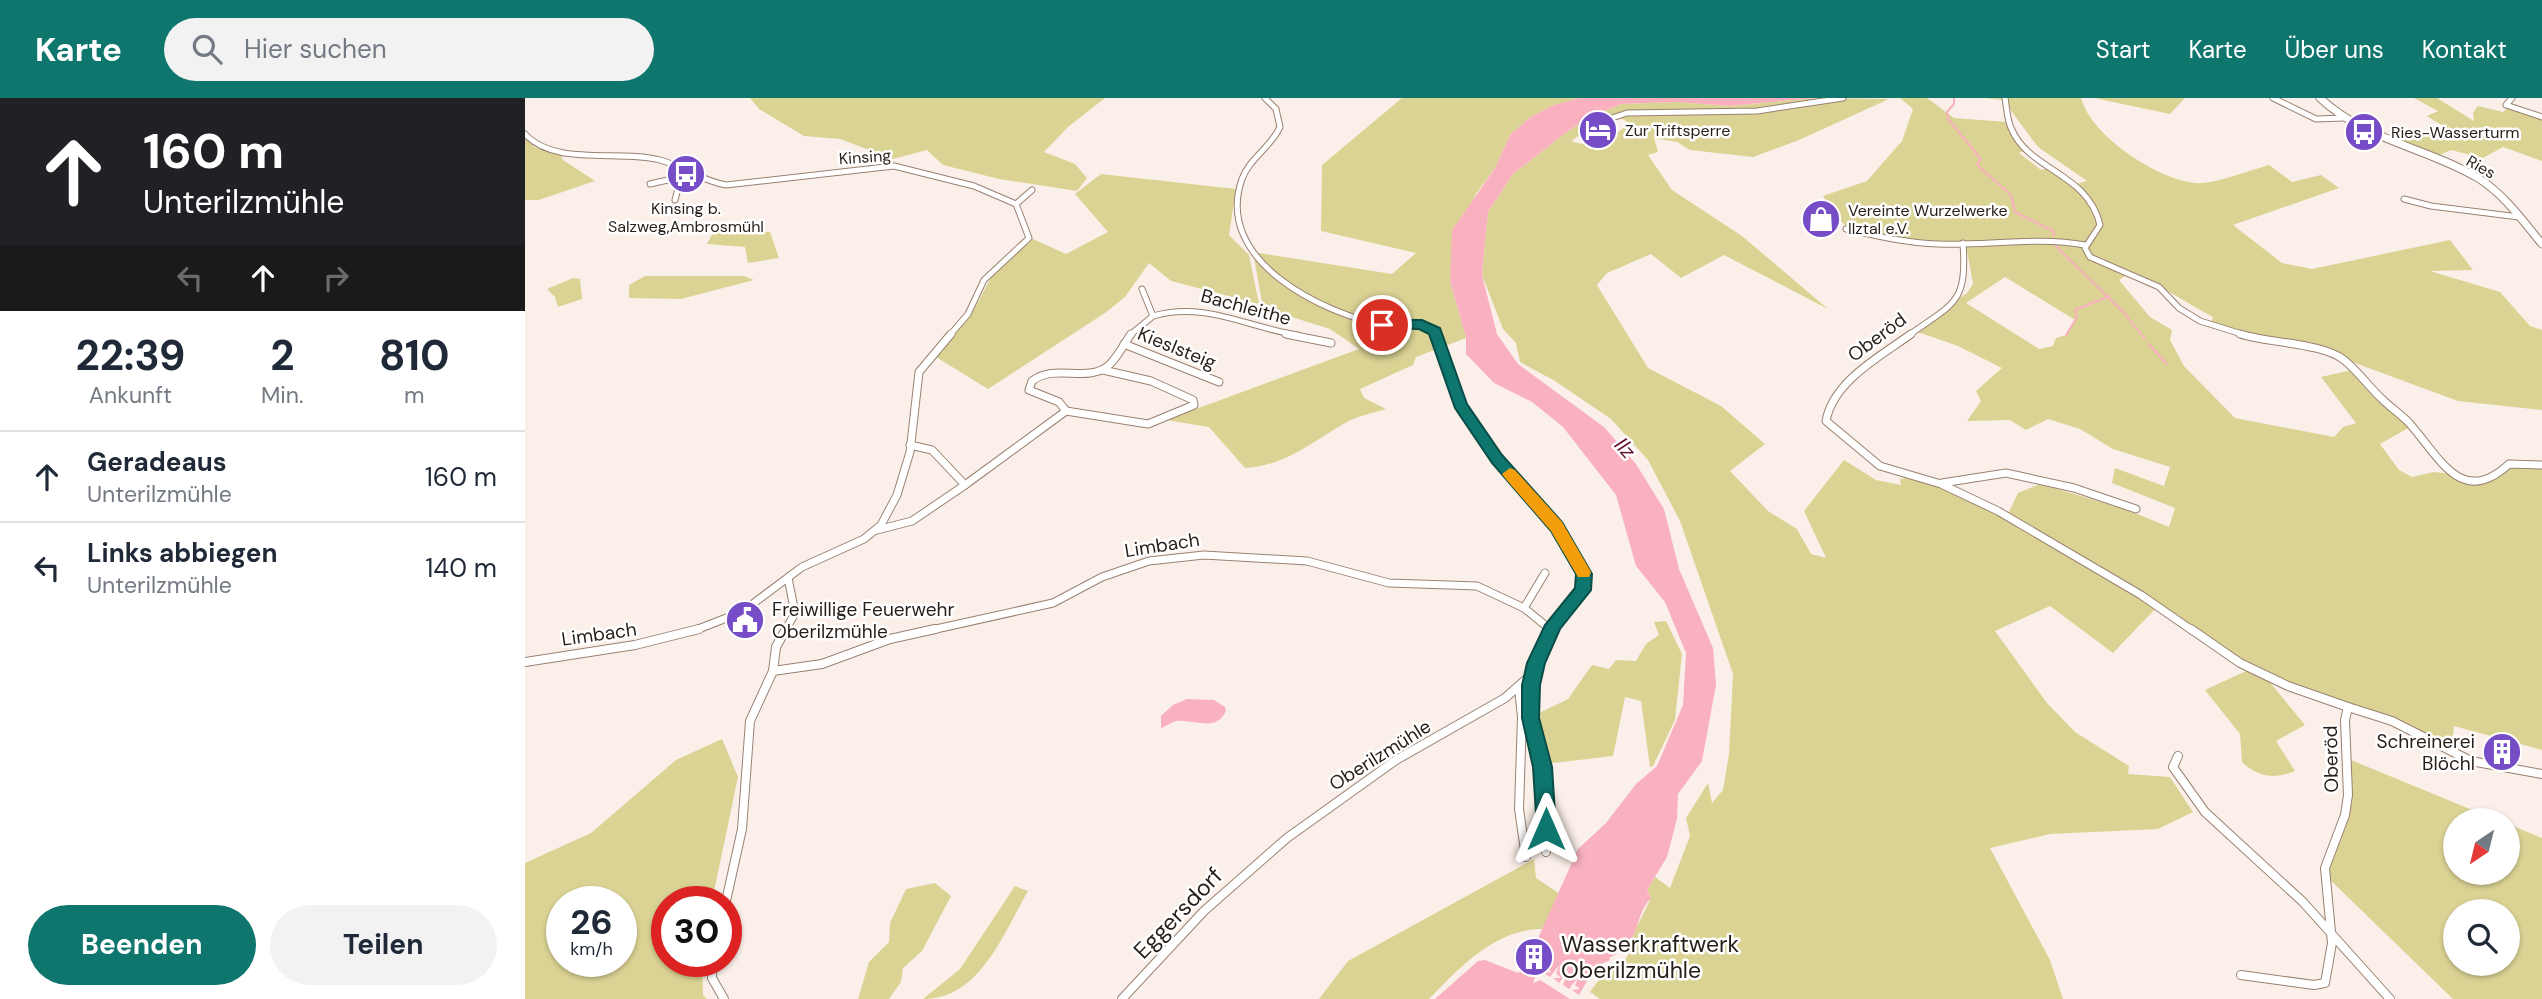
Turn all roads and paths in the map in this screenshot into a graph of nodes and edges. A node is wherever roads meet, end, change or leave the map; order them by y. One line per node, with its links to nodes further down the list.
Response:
1 (1265, 98): 39 (street)
2 (1843, 98): 9 (street)
3 (2005, 98): 22 (street)
4 (2273, 98): 8 (street, Ries)
5 (2320, 98): 8 (street, Ries)
6 (2512, 98): 7 (street)
7 (2542, 117)
8 (2344, 118): 18 (street, Ries)
9 (1588, 126)
10 (525, 134): 11 (street, Kinsing)
11 (683, 170): 12 (street); 17 (street, Kinsing)
12 (681, 177): 13 (street); 16 (street)
13 (650, 184)
14 (1032, 190): 17 (street)
15 (2404, 199): 18 (street)
16 (675, 200)
17 (1016, 204): 30 (street)
18 (2519, 217): 21 (street, Ries)
19 (1846, 229): 20 (street)
20 (1963, 243): 22 (street); 32 (street, Oberöd)
21 (2542, 244)
22 (2085, 245): 31 (street)
23 (1142, 289): 24 (street)
24 (1153, 316): 25 (street, Bachleithe); 26 (street)
25 (1331, 343)
26 (1124, 344): 27 (street); 28 (street, Kieslsteig)
27 (1104, 370): 29 (street); 29 (street, Kieslsteig)
28 (1219, 382)
29 (1066, 411): 33 (street, Limbach)
30 (910, 445): 33 (street); 35 (street)
31 (2542, 465)
32 (1941, 484): 34 (street, Oberöd); 44 (street, Oberöd)
33 (965, 485): 35 (street, Limbach)
34 (2136, 509)
35 (877, 530): 37 (street, Limbach)
36 (1545, 573): 38 (street)
37 (788, 578): 40 (street, Limbach); 41 (street)
38 (1524, 608): 39 (street); 41 (street, Limbach)
39 (1551, 630): 42 (street)
40 (525, 662)
41 (773, 671): 50 (street)
42 (1533, 674): 43 (street, Oberilzmühle); 47 (street)
43 (1519, 688): 48 (street, Oberilzmühle); 49 (street)
44 (2348, 707): 46 (street); 51 (street, Oberöd)
45 (2178, 756): 51 (street)
46 (2542, 774)
47 (1546, 852)
48 (1264, 856): 55 (street, Eggersdorf)
49 (1526, 857)
50 (729, 886)
51 (2335, 938): 52 (street); 56 (street)
52 (2241, 975)
53 (712, 977): 54 (street)
54 (723, 999)
55 (1122, 999)
56 (2390, 999)

